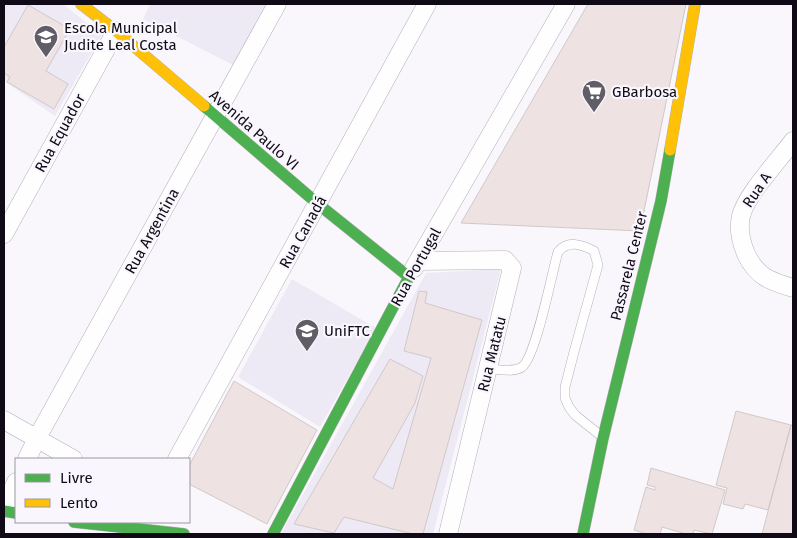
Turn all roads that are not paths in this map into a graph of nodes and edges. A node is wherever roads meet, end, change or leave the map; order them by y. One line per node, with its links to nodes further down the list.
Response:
1 (82, 4): 6 (street, Avenida Paulo VI)
2 (277, 4): 7 (street, Rua Argentina)
3 (427, 4): 9 (street, Rua Canadá)
4 (566, 4): 11 (street, Rua Portugal)
5 (695, 4): 17 (street, Passarela Center)
6 (116, 31): 7 (street, Avenida Paulo VI); 10 (street, Rua Equador)
7 (215, 116): 9 (street, Avenida Paulo VI); 16 (street, Rua Argentina)
8 (793, 141): 13 (street, Rua A)
9 (318, 204): 12 (street, Avenida Paulo VI); 20 (street, Rua Canadá)
10 (4, 234)
11 (418, 261): 12 (street, Rua Portugal); 14 (street, Rua Matatu)
12 (409, 277): 26 (street, Rua Portugal)
13 (793, 288)
14 (488, 368): 17 (lane); 27 (street, Rua Matatu)
15 (4, 420): 16 (street)
16 (37, 438): 18 (street, Rua Argentina); 19 (street)
17 (603, 438): 28 (street, Passarela Center)
18 (27, 458)
19 (71, 458)
20 (178, 458)
21 (15, 484): 22 (street)
22 (4, 510)
23 (83, 523): 24 (street)
24 (138, 529): 25 (street)
25 (184, 534)
26 (273, 534)
27 (448, 534)
28 (584, 534)

